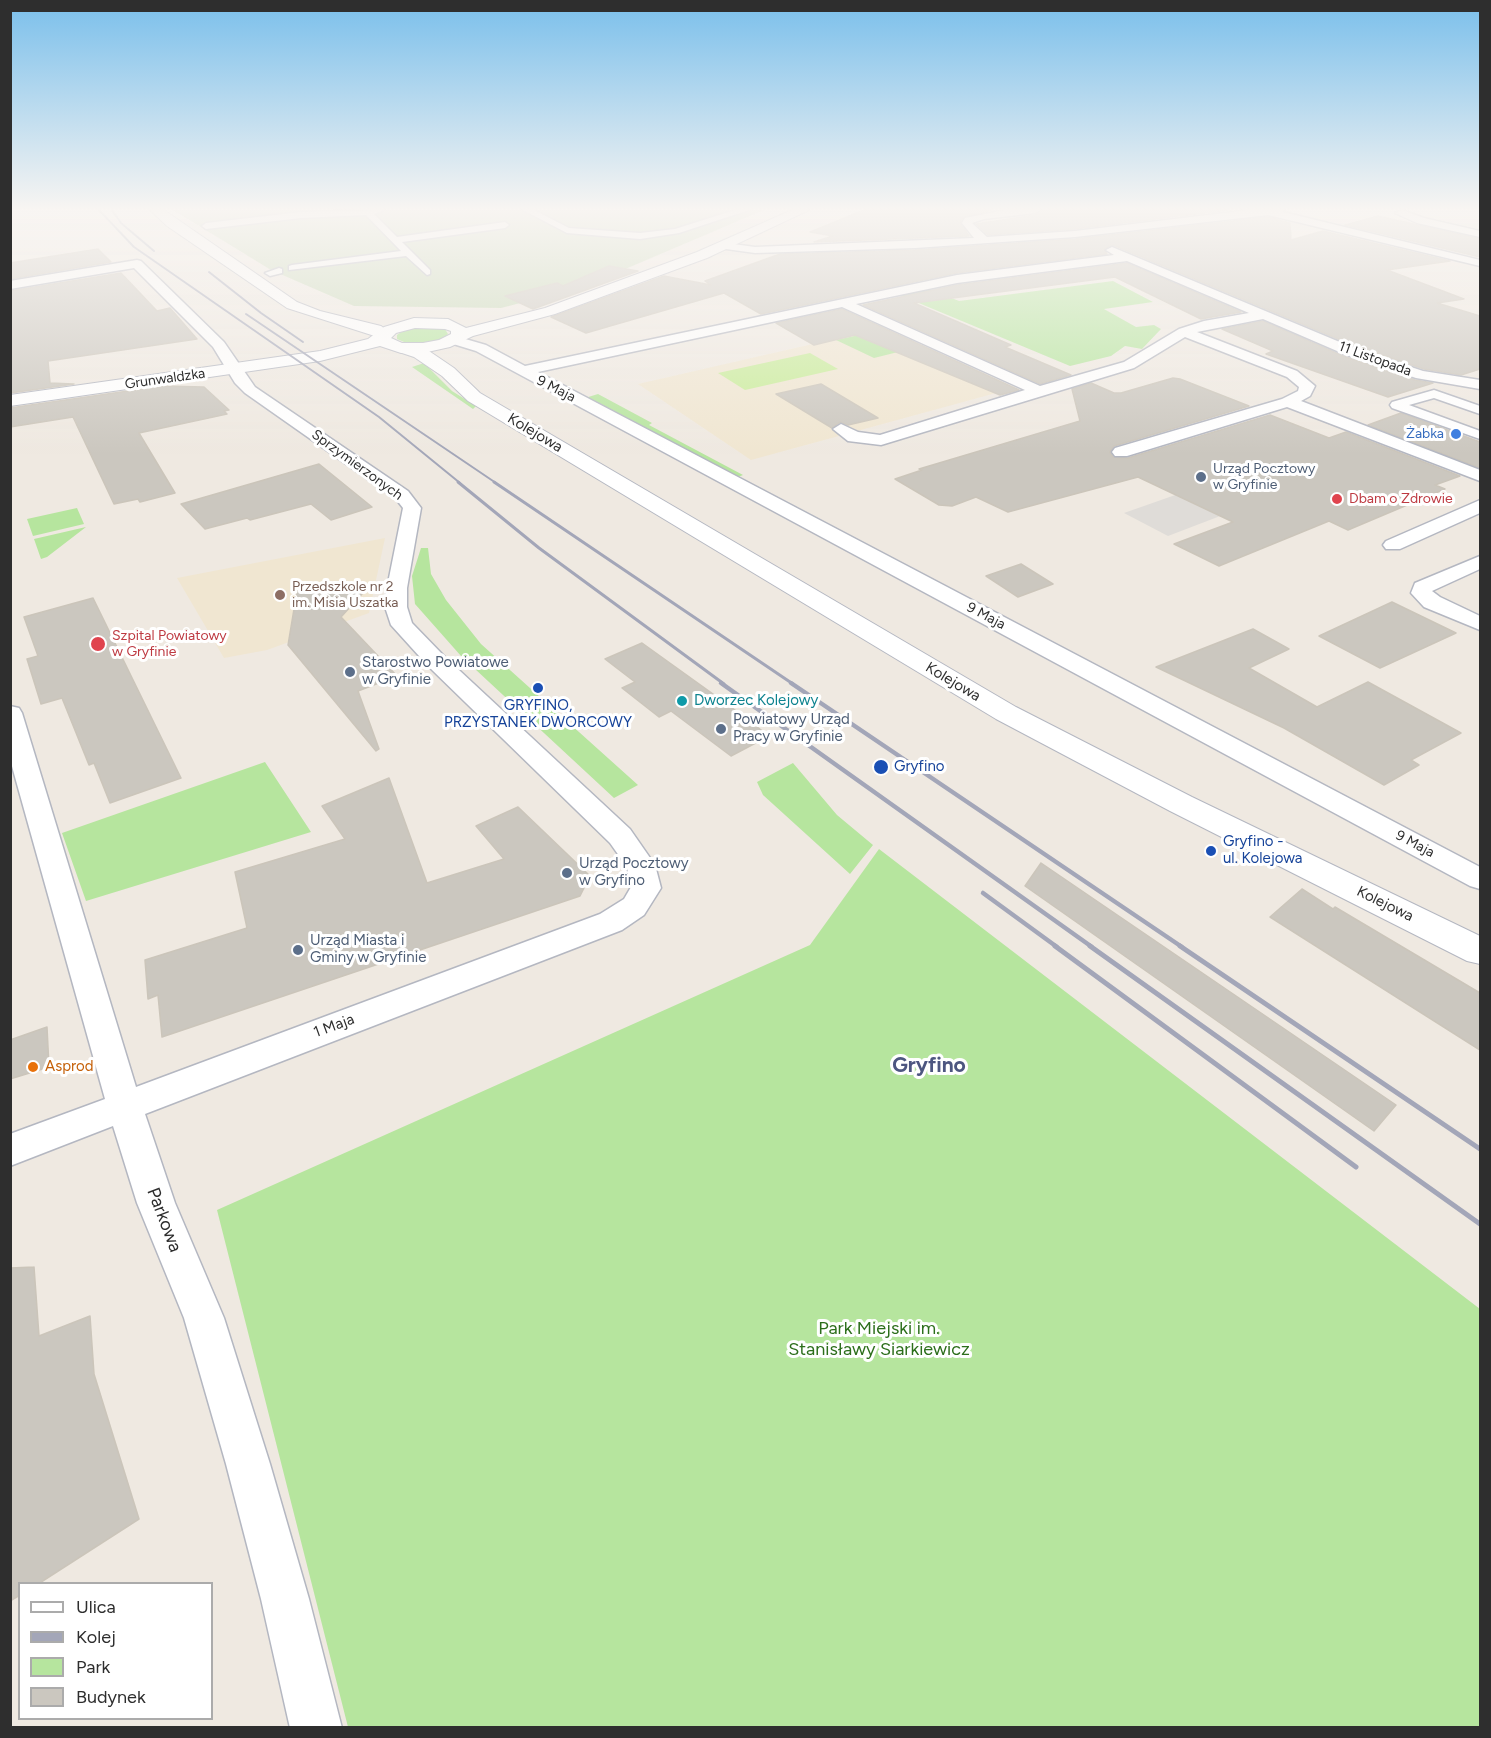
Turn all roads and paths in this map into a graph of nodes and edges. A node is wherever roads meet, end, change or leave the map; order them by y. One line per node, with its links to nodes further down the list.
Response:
1 (164, 291): 15 (street, Sprzymierzonych)
2 (271, 291): 8 (street)
3 (602, 291): 12 (street)
4 (899, 291): 6 (street)
5 (1207, 291): 7 (street, 11 Listopada)
6 (843, 303): 16 (street); 19 (street)
7 (1263, 315): 10 (street); 18 (street, 11 Listopada)
8 (332, 318): 9 (street); 11 (street, Kolejowa)
9 (414, 323): 11 (street, Grunwaldzka); 12 (street)
10 (1184, 332): 19 (street); 21 (street)
11 (383, 336): 13 (street, Kolejowa); 14 (street, Grunwaldzka)
12 (453, 336): 13 (street, Grunwaldzka); 16 (street, 9 Maja); 17 (street)
13 (404, 348): 14 (street, Grunwaldzka); 17 (street, Kolejowa)
14 (320, 356): 15 (street, Grunwaldzka)
15 (234, 369): 20 (street, Grunwaldzka); 34 (street, Sprzymierzonych)
16 (521, 370): 33 (street, 9 Maja)
17 (448, 372): 35 (street, Kolejowa)
18 (1480, 384)
19 (1039, 391): 24 (street)
20 (10, 401)
21 (1288, 402): 26 (street); 27 (street)
22 (1479, 412): 23 (street); 23 (street)
23 (1447, 423): 25 (street)
24 (841, 429)
25 (1480, 435)
26 (1121, 452)
27 (1480, 476)
28 (1480, 506): 29 (street)
29 (1393, 545)
30 (1480, 562): 31 (street)
31 (1480, 624)
32 (10, 713): 36 (street, Parkowa)
33 (1480, 879)
34 (646, 888): 36 (street, 1 Maja)
35 (1480, 951)
36 (124, 1106): 37 (street, 1 Maja); 38 (street, Parkowa)
37 (10, 1150)
38 (316, 1728)

